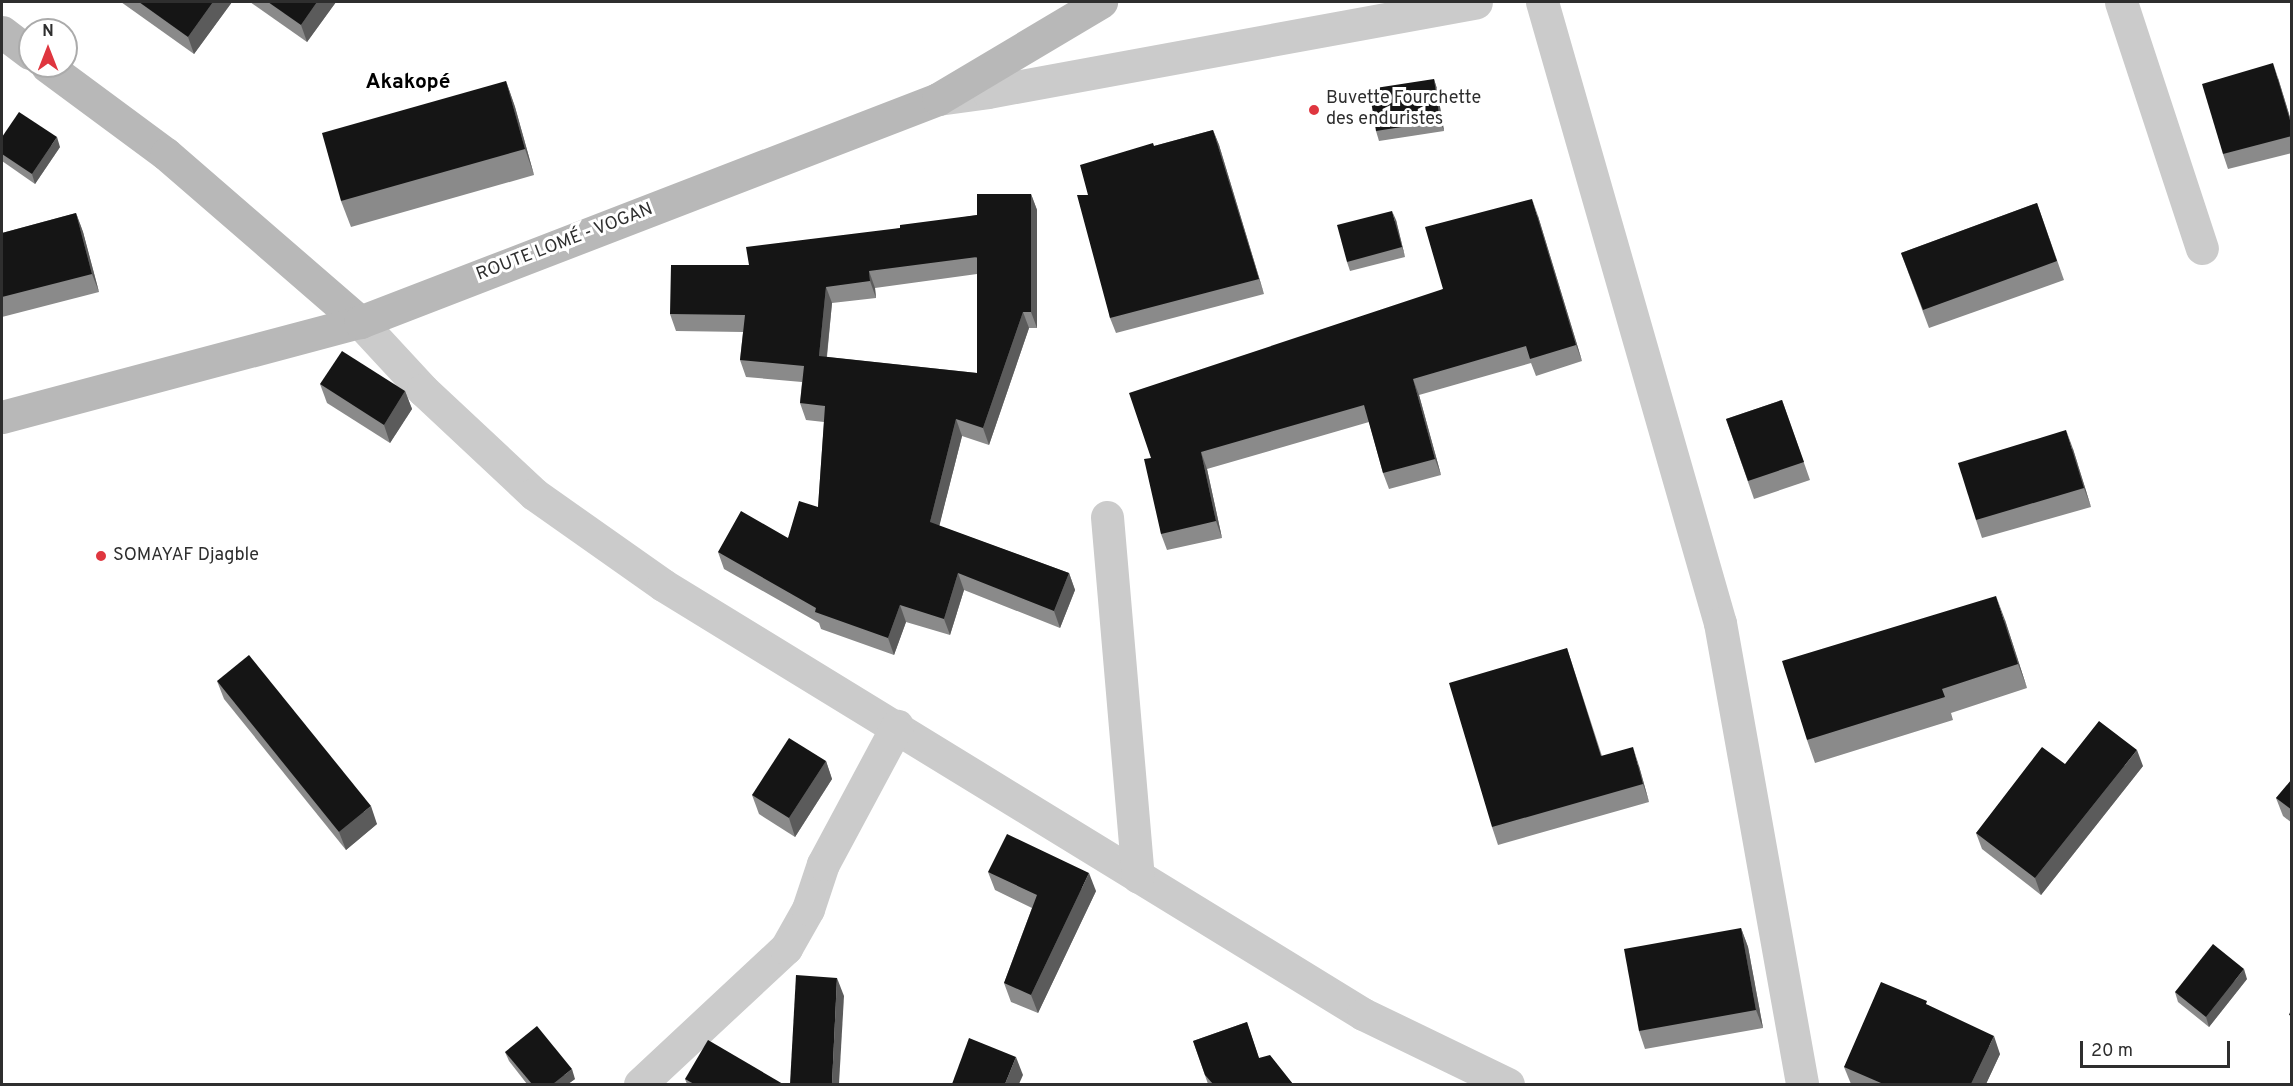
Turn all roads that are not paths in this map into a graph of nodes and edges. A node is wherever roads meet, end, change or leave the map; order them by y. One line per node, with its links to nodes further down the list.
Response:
1 (1101, 2): 8 (main road, ROUTE LOMÉ - VOGAN)
2 (1476, 2): 8 (street)
3 (1542, 2): 17 (street)
4 (2121, 2): 9 (street)
5 (2, 32): 6 (main road)
6 (18, 44)
7 (63, 78): 10 (main road)
8 (938, 99): 10 (main road, ROUTE LOMÉ - VOGAN)
9 (2202, 248)
10 (360, 322): 11 (main road, ROUTE LOMÉ - VOGAN); 13 (street)
11 (2, 417)
12 (1107, 517): 14 (street)
13 (897, 726): 14 (street); 15 (street)
14 (1138, 877): 16 (street)
15 (640, 1084)
16 (1508, 1084)
17 (1802, 1084)

